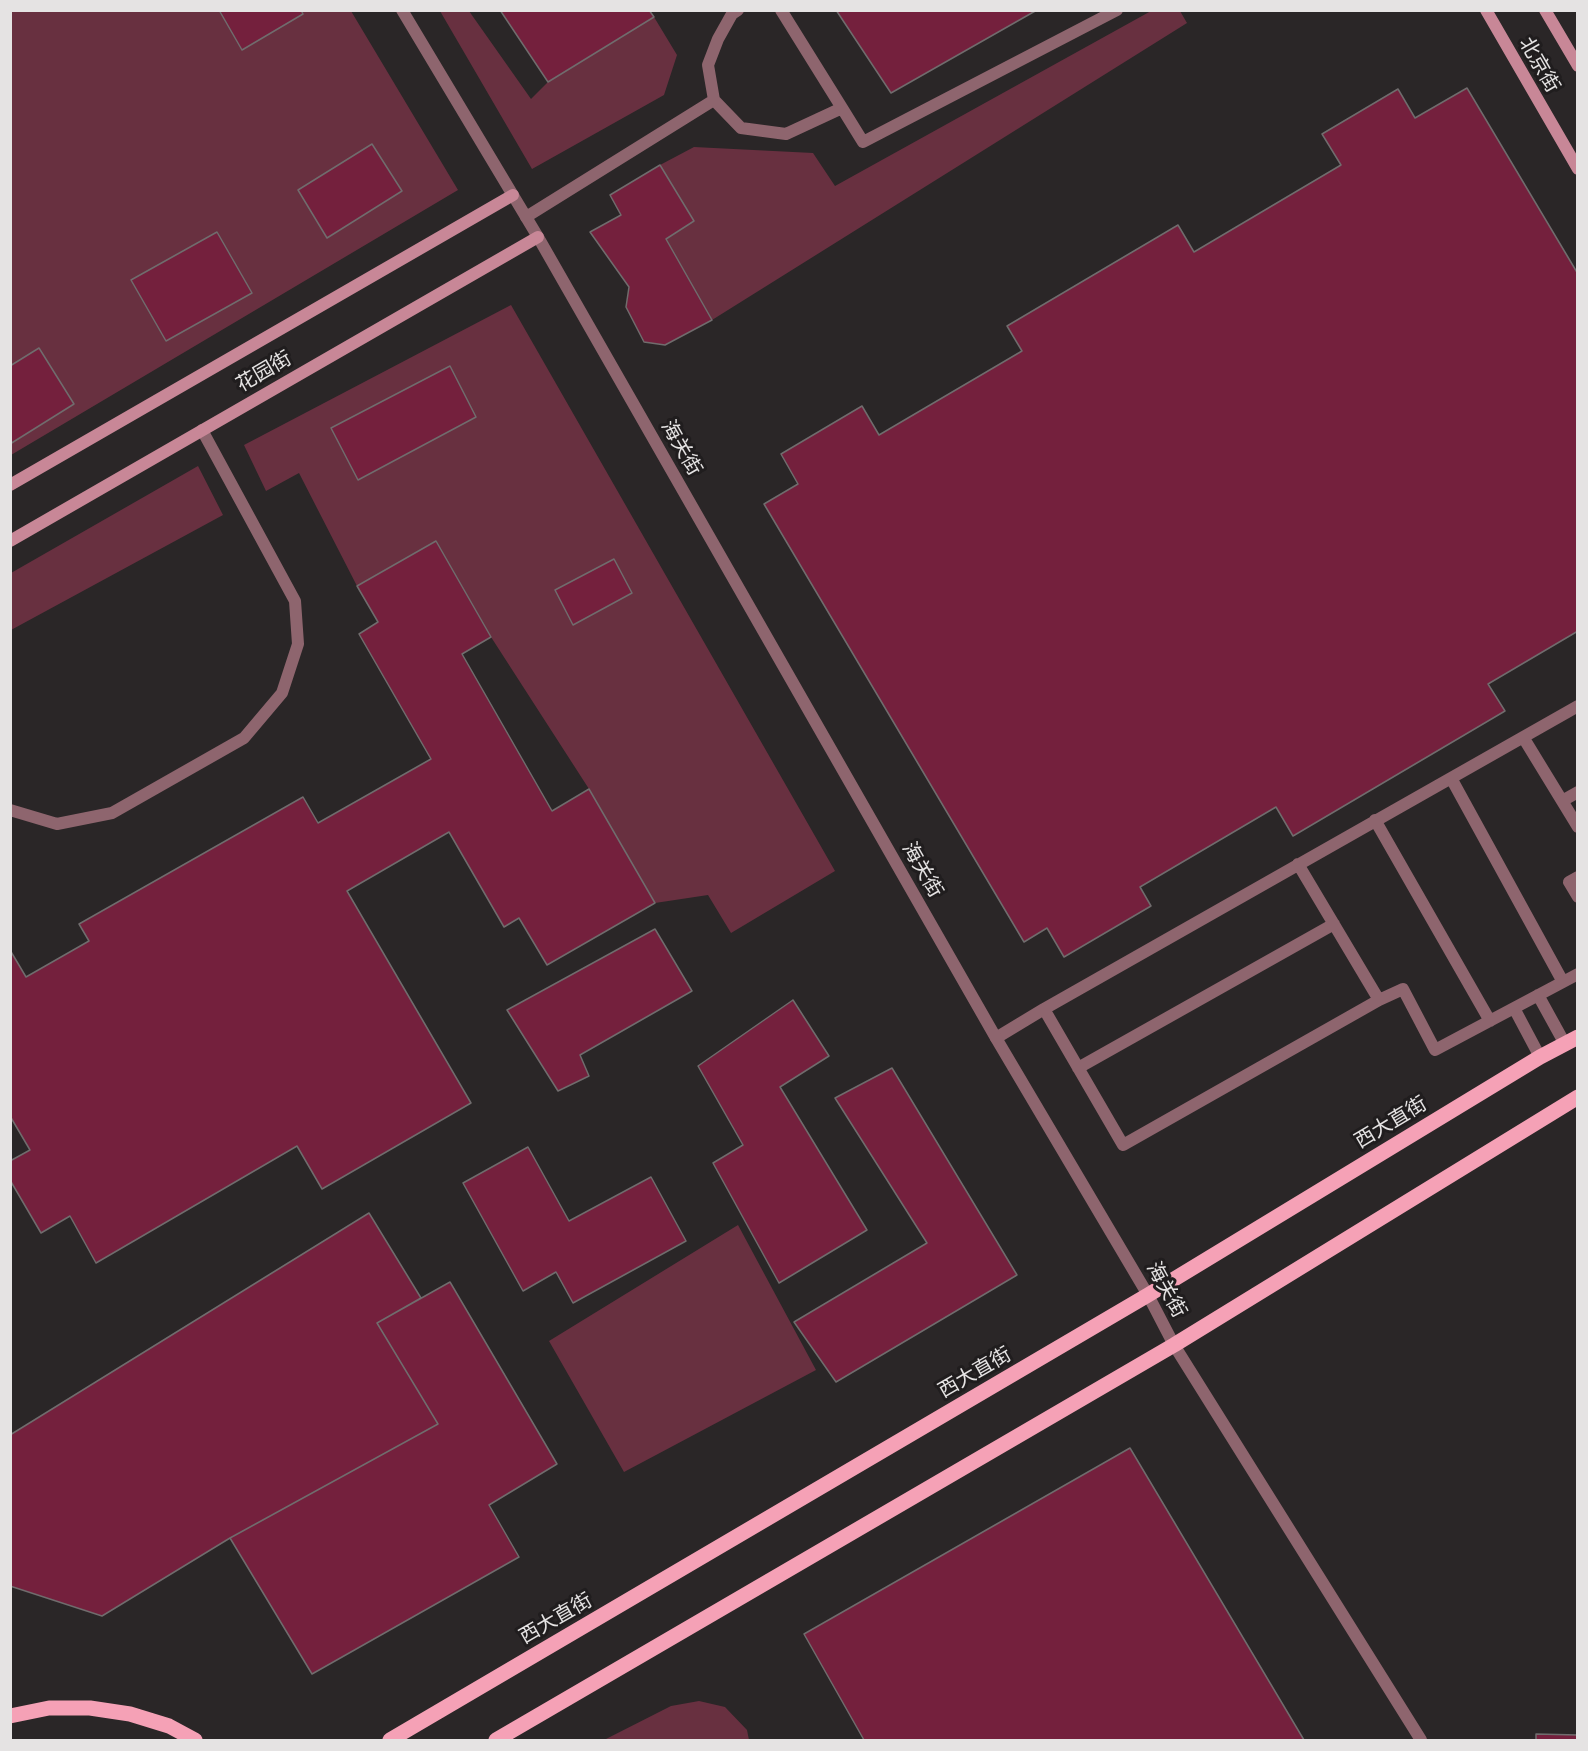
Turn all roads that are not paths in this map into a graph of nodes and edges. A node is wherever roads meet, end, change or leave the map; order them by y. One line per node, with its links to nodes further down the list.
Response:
1 (402, 10): 11 (street, 海关街)
2 (781, 10): 9 (street)
3 (1117, 10): 9 (street)
4 (1486, 10): 10 (main road, 北京街)
5 (1545, 10): 7 (main road, 北京街)
6 (733, 12): 8 (street)
7 (1578, 66)
8 (714, 100): 9 (street); 12 (street)
9 (842, 108)
10 (1578, 170)
11 (513, 195): 12 (street, 海关街); 15 (main road, 花园街)
12 (526, 217): 13 (street, 海关街)
13 (538, 237): 14 (main road, 花园街); 36 (street, 海关街)
14 (202, 430): 16 (main road, 花园街); 22 (street)
15 (10, 485)
16 (10, 541)
17 (1578, 706): 18 (street)
18 (1523, 737): 19 (street); 21 (street)
19 (1451, 778): 23 (street); 30 (street)
20 (1578, 792): 21 (street)
21 (1562, 801): 24 (street)
22 (10, 810)
23 (1375, 820): 25 (street); 35 (street)
24 (1578, 827)
25 (1298, 864): 28 (street); 34 (street)
26 (1578, 877): 27 (street)
27 (1578, 897)
28 (1334, 924): 32 (street); 39 (street)
29 (1578, 974): 30 (street)
30 (1563, 982): 31 (street)
31 (1538, 995): 33 (street); 37 (street)
32 (1379, 1000): 35 (street); 39 (street)
33 (1514, 1008): 35 (street); 38 (street)
34 (1044, 1009): 36 (street); 39 (street)
35 (1490, 1021)
36 (996, 1038): 41 (street, 海关街)
37 (1572, 1040): 38 (main road, 西大直街)
38 (1540, 1058): 41 (main road, 西大直街)
39 (1078, 1068)
40 (1578, 1097): 42 (main road)
41 (1148, 1295): 42 (street, 海关街); 45 (main road, 西大直街)
42 (1174, 1345): 46 (main road); 47 (street, 海关街)
43 (10, 1716): 44 (main road)
44 (195, 1740)
45 (390, 1740)
46 (496, 1740)
47 (1421, 1740)

